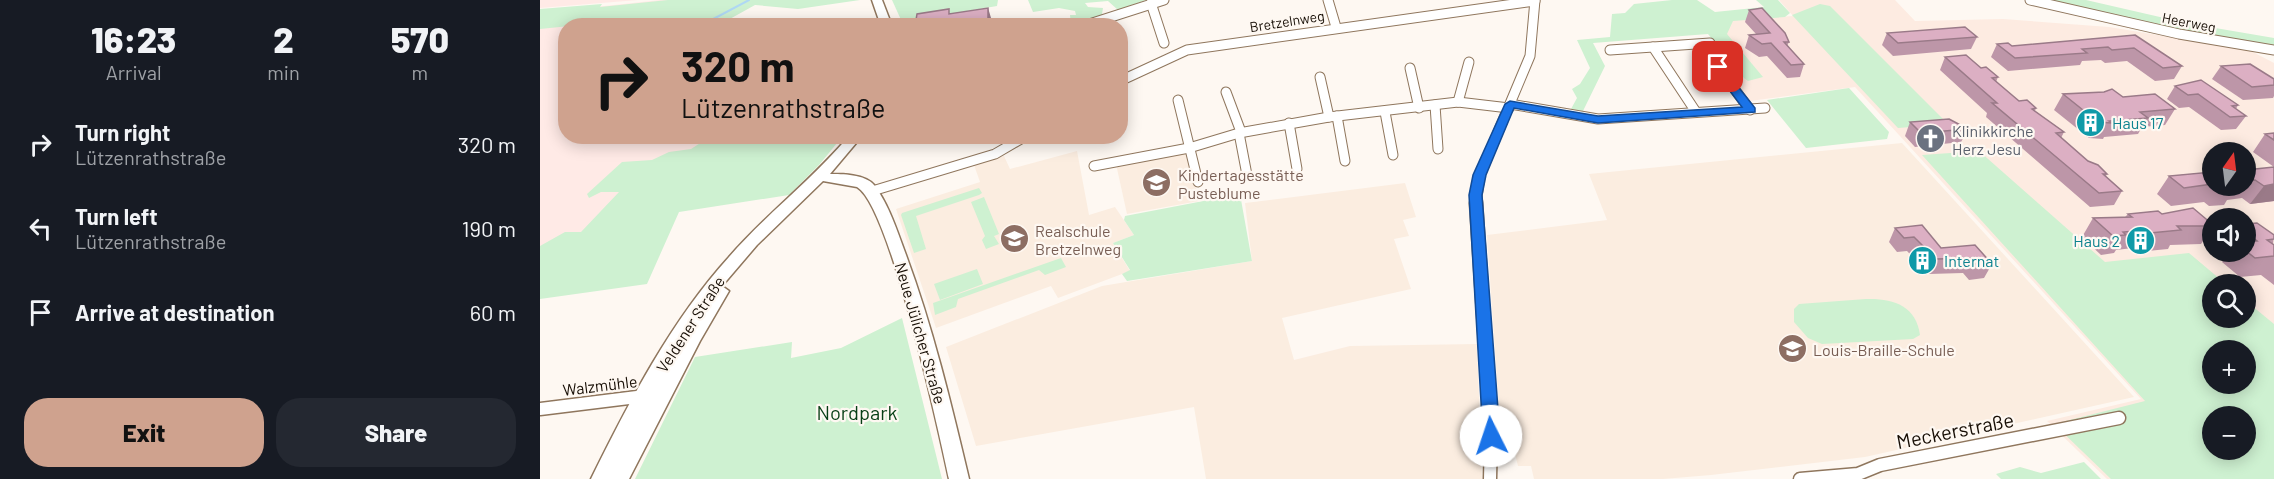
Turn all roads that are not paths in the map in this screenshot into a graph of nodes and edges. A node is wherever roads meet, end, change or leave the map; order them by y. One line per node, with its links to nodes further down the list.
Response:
1 (877, 0): 7 (street)
2 (1164, 0): 6 (street)
3 (1328, 0): 9 (street)
4 (1535, 0): 9 (street, Bretzelnweg); 25 (street)
5 (2030, 0): 13 (street, Heerweg)
6 (1151, 3): 8 (street); 10 (street)
7 (884, 18)
8 (1107, 18)
9 (1336, 27): 19 (street, Bretzelnweg)
10 (1164, 43)
11 (1710, 43): 12 (street)
12 (1653, 47): 14 (street); 30 (street)
13 (2270, 49): 15 (street)
14 (1610, 50)
15 (2274, 57)
16 (1469, 62): 23 (street)
17 (1718, 67): 28 (street)
18 (1410, 68): 26 (street)
19 (1128, 77)
20 (1320, 77): 31 (street)
21 (1226, 92): 33 (street)
22 (1178, 100): 37 (street)
23 (1458, 102): 24 (street); 25 (street)
24 (1435, 105): 26 (street); 38 (street)
25 (1510, 106): 30 (street); 53 (street)
26 (1419, 108): 29 (street)
27 (1765, 108): 28 (street)
28 (1750, 110): 30 (street)
29 (1385, 112): 31 (street); 39 (street)
30 (1696, 112)
31 (1333, 116): 32 (street); 40 (street)
32 (1289, 123): 33 (street); 42 (street)
33 (1240, 133): 37 (street); 43 (street)
34 (850, 144): 44 (street, Veldener Straße)
35 (859, 144): 44 (street, Veldener Straße)
36 (1012, 144): 46 (street)
37 (1189, 148): 41 (street); 45 (street)
38 (1438, 149)
39 (1393, 155)
40 (1344, 161)
41 (1094, 166)
42 (1297, 169)
43 (1247, 175)
44 (827, 178): 46 (street); 47 (street, Veldener Straße)
45 (1198, 182)
46 (869, 192): 52 (street, Neue Jülicher Straße)
47 (654, 395): 48 (street, Walzmühle); 50 (street, Veldener Straße); 51 (street, Veldener Straße)
48 (540, 409)
49 (2119, 418): 54 (street, Meckerstraße)
50 (601, 479)
51 (619, 479)
52 (959, 479)
53 (1490, 479)
54 (1800, 479)

